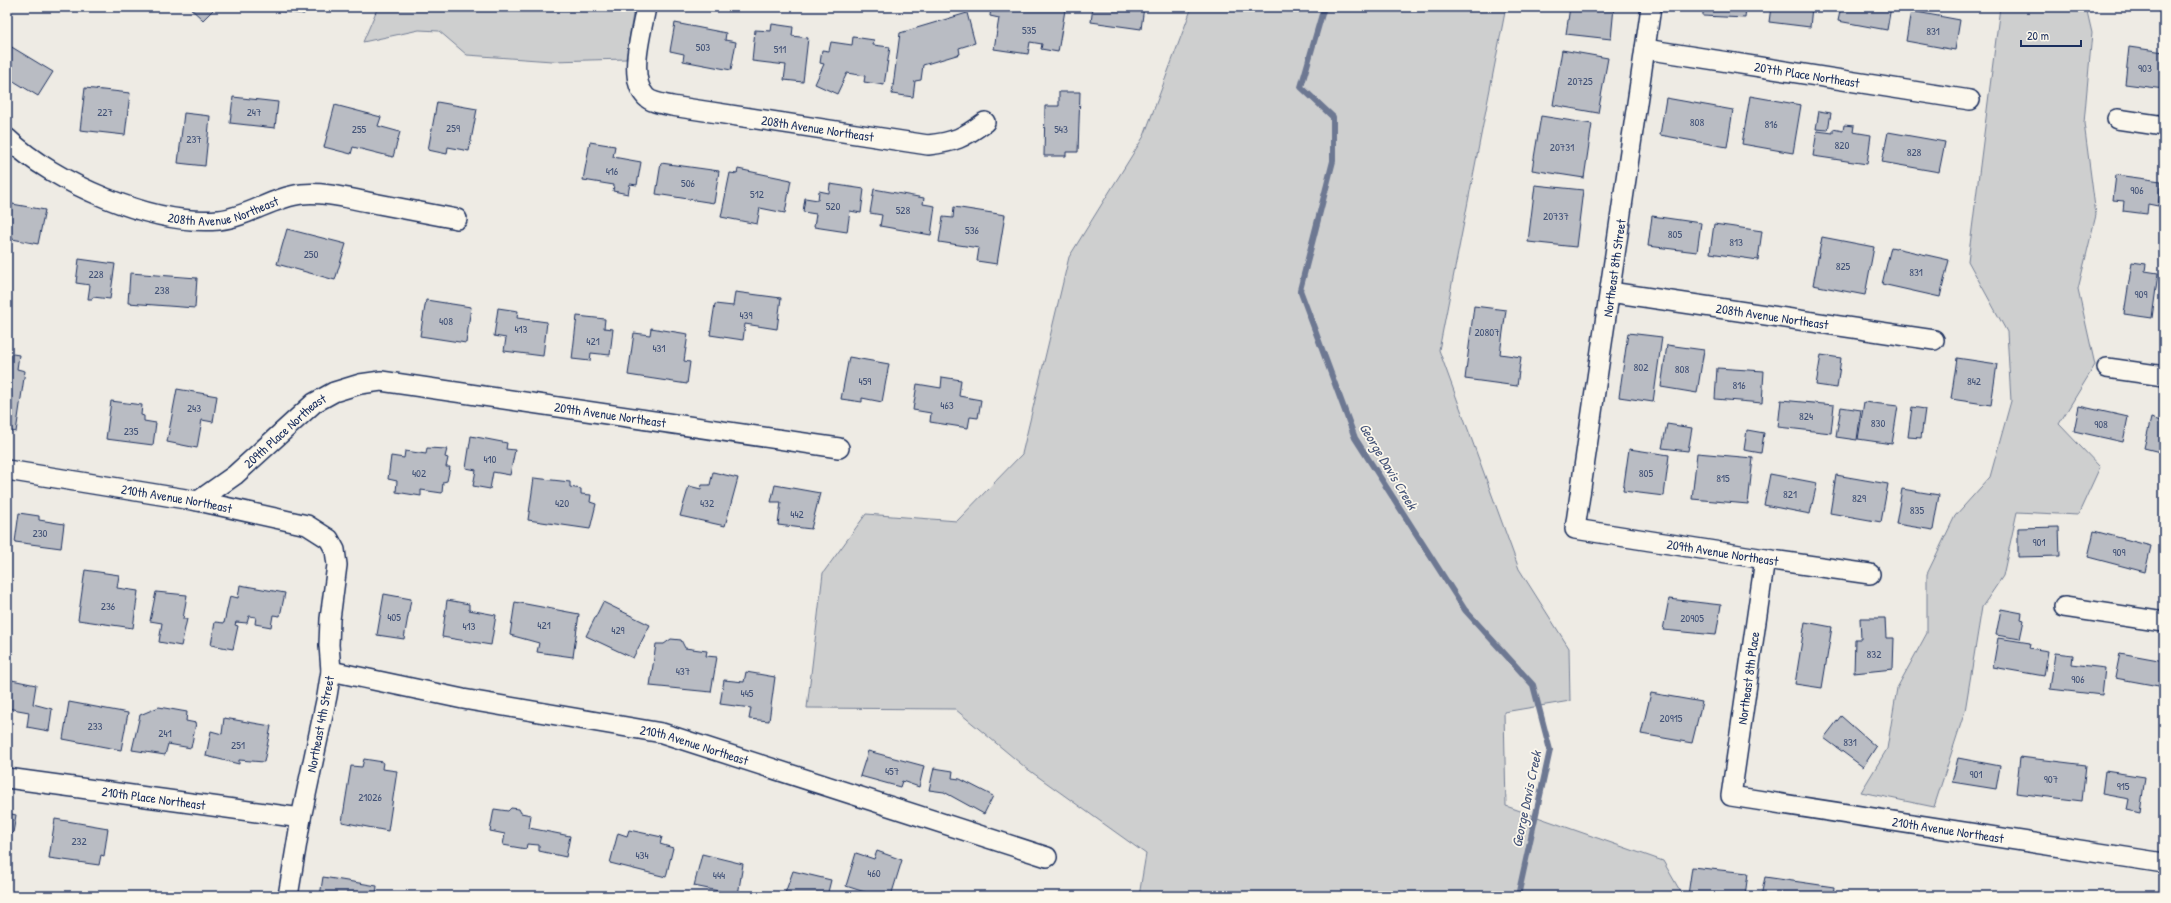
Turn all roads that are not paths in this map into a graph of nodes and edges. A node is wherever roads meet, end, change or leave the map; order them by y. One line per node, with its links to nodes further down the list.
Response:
1 (646, 7): 6 (street, 208th Avenue Northeast)
2 (1651, 7): 3 (street, Northeast 8th Street)
3 (1645, 49): 4 (street, 207th Place Northeast); 10 (street, Northeast 8th Street)
4 (1970, 100)
5 (2117, 119): 7 (street)
6 (985, 122)
7 (2164, 126)
8 (7, 138): 9 (street, 208th Avenue Northeast)
9 (457, 219)
10 (1610, 292): 11 (street, 208th Avenue Northeast); 18 (street, Northeast 8th Street)
11 (1934, 340)
12 (2107, 368): 13 (street)
13 (2164, 376)
14 (381, 381): 15 (street, 209th Avenue Northeast); 17 (street, 209th Place Northeast)
15 (839, 448)
16 (7, 470): 17 (street, 210th Avenue Northeast)
17 (198, 501): 19 (street, 210th Avenue Northeast)
18 (1575, 529): 20 (street, 209th Avenue Northeast)
19 (335, 550): 24 (street, Northeast 4th Street)
20 (1765, 559): 21 (street, 209th Avenue Northeast); 26 (street, Northeast 8th Place)
21 (1870, 574)
22 (2064, 607): 23 (street)
23 (2164, 622)
24 (331, 671): 27 (street, Northeast 4th Street); 28 (street, 210th Avenue Northeast)
25 (7, 778): 27 (street, 210th Place Northeast)
26 (1731, 796): 29 (street, 210th Avenue Northeast)
27 (301, 818): 30 (street, Northeast 4th Street)
28 (1046, 857)
29 (2164, 863)
30 (288, 896)

